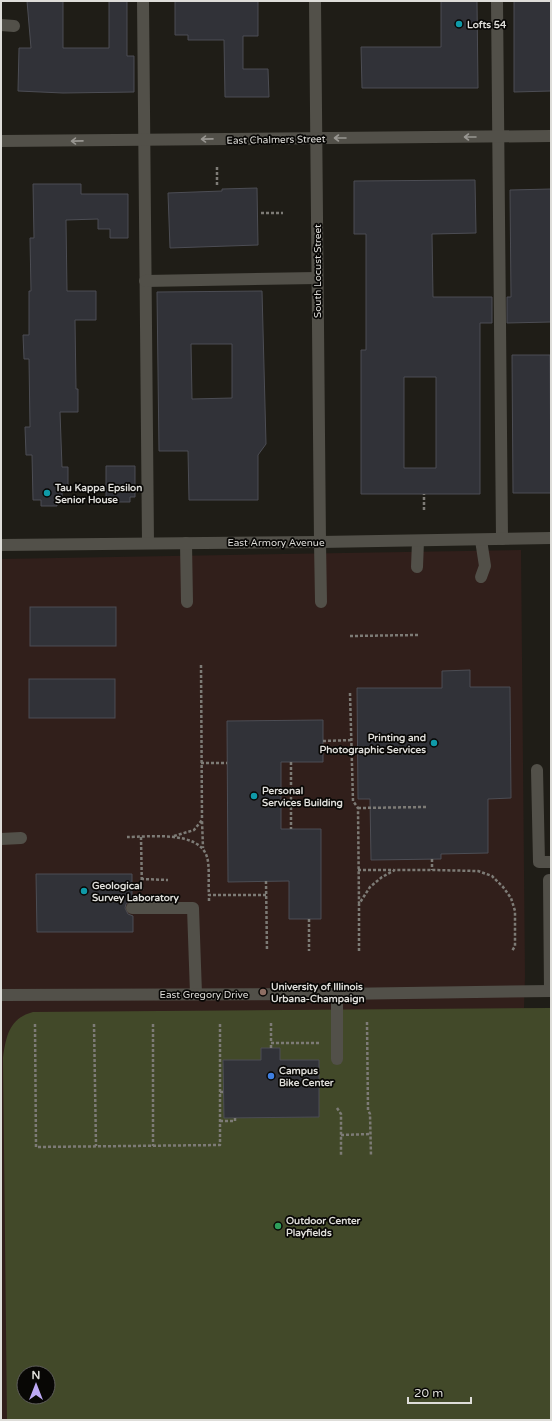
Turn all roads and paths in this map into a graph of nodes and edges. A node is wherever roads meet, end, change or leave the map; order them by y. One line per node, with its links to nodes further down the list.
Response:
1 (143, 1): 9 (street)
2 (315, 1): 8 (street, South Locust Street)
3 (498, 1): 7 (street)
4 (1, 25): 5 (street)
5 (14, 26)
6 (551, 136): 7 (street, East Chalmers Street)
7 (499, 137): 8 (street, East Chalmers Street, one-way to 8); 22 (street)
8 (316, 138): 9 (street, East Chalmers Street, one-way to 9); 15 (street, South Locust Street)
9 (143, 140): 10 (street, East Chalmers Street, one-way to 10); 16 (street)
10 (1, 141)
11 (217, 167): 12 (path)
12 (217, 187)
13 (261, 213): 14 (path)
14 (283, 213)
15 (317, 278): 16 (street); 23 (street, South Locust Street)
16 (145, 281): 24 (street)
17 (424, 494): 18 (path)
18 (424, 510)
19 (551, 538): 22 (street, East Armory Avenue)
20 (418, 540): 21 (street, East Armory Avenue); 23 (street, East Armory Avenue); 27 (street)
21 (480, 540): 22 (street, East Armory Avenue); 28 (street)
22 (502, 540)
23 (320, 542): 25 (street, East Armory Avenue); 30 (street, South Locust Street)
24 (148, 543): 25 (street, East Armory Avenue); 26 (street, East Armory Avenue)
25 (186, 543): 29 (street)
26 (1, 544)
27 (417, 567)
28 (481, 578)
29 (188, 602)
30 (321, 602)
31 (418, 635): 32 (path)
32 (350, 636)
33 (201, 665): 38 (path)
34 (350, 693): 35 (path)
35 (352, 740): 36 (path); 42 (path)
36 (323, 741)
37 (291, 762): 44 (path)
38 (201, 763): 39 (path); 43 (path)
39 (227, 763)
40 (537, 770): 52 (street)
41 (426, 807): 42 (path)
42 (358, 808): 53 (path)
43 (202, 820): 45 (path); 50 (path)
44 (291, 829)
45 (171, 836): 47 (path); 50 (path)
46 (127, 837): 47 (path)
47 (141, 837): 56 (path)
48 (21, 838): 49 (street)
49 (1, 839)
50 (203, 848): 60 (path)
51 (432, 859): 55 (path)
52 (551, 862)
53 (358, 870): 54 (path); 63 (path)
54 (395, 870): 55 (path); 63 (path)
55 (432, 870): 69 (path)
56 (141, 879): 57 (path); 64 (path)
57 (168, 880)
58 (549, 880): 70 (street)
59 (266, 881): 61 (path)
60 (209, 895): 61 (path); 62 (path)
61 (266, 895): 66 (path)
62 (209, 902)
63 (359, 904): 68 (path)
64 (137, 908): 71 (street)
65 (309, 919): 67 (path)
66 (267, 951)
67 (309, 951)
68 (359, 951)
69 (512, 951)
70 (551, 991): 72 (street, East Gregory Drive)
71 (196, 994): 72 (street, East Gregory Drive); 73 (street, East Gregory Drive)
72 (337, 994): 81 (street)
73 (1, 995)
74 (367, 1022): 89 (path)
75 (272, 1023): 80 (path)
76 (35, 1024): 91 (path)
77 (94, 1024): 91 (path)
78 (153, 1024): 92 (path)
79 (220, 1024): 84 (path)
80 (272, 1043): 81 (path); 82 (path)
81 (337, 1043): 83 (street)
82 (271, 1048)
83 (337, 1059)
84 (220, 1092): 85 (path); 88 (path)
85 (224, 1092)
86 (337, 1108): 90 (path)
87 (235, 1118): 88 (path)
88 (220, 1121): 92 (path)
89 (370, 1134): 90 (path); 94 (path)
90 (341, 1135): 93 (path)
91 (96, 1146): 92 (path)
92 (153, 1146)
93 (341, 1156)
94 (371, 1156)

